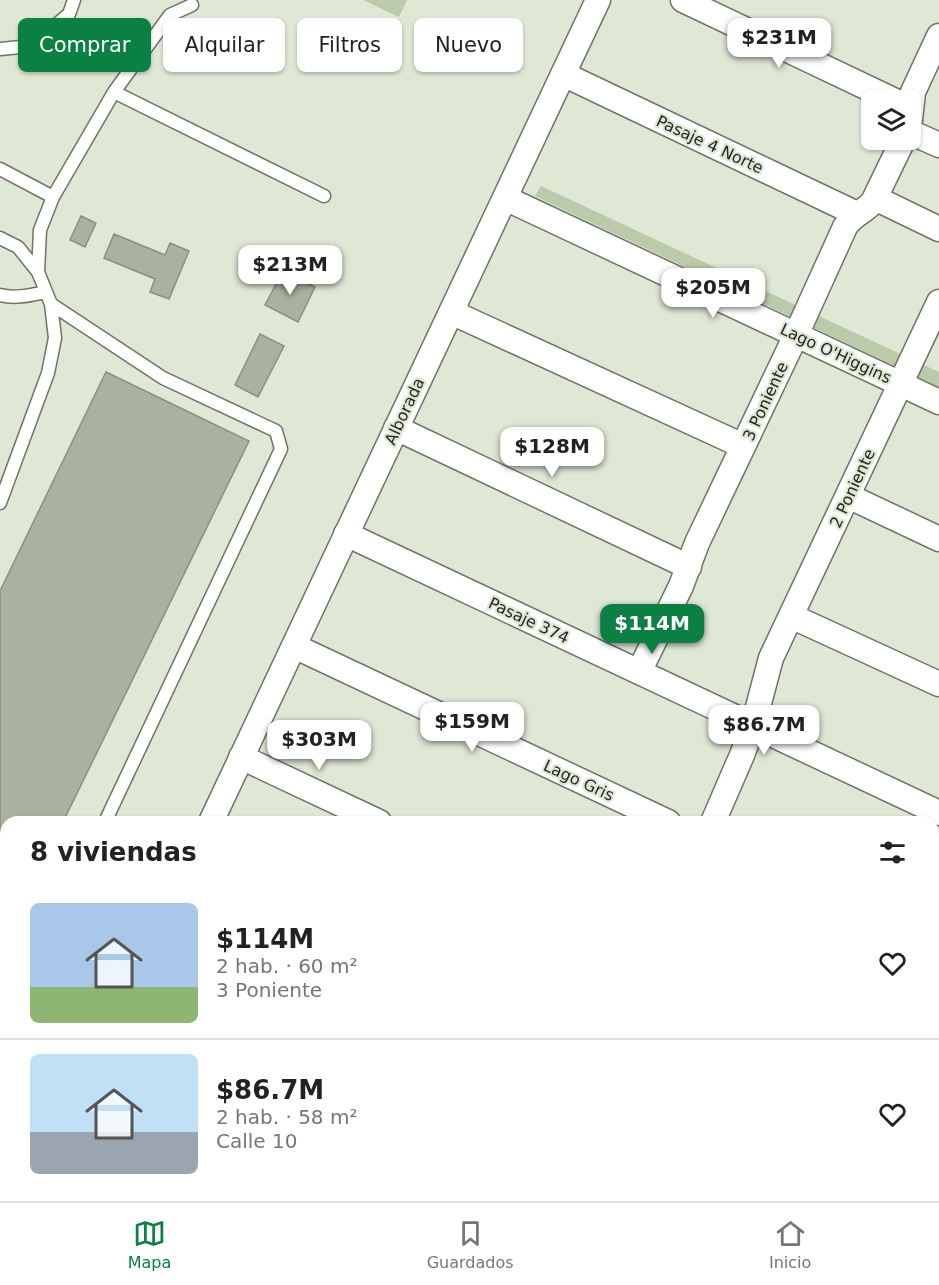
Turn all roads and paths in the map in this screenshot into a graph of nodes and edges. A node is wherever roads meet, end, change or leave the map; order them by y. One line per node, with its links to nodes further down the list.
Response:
1 (74, 0): 6 (lane)
2 (598, 0): 7 (street, Alborada)
3 (683, 0): 8 (street)
4 (192, 5): 10 (lane)
5 (939, 36): 9 (street)
6 (0, 49)
7 (563, 74): 17 (street, Alborada); 18 (street, Pasaje 4 Norte)
8 (872, 90)
9 (914, 90)
10 (114, 92): 15 (lane); 16 (lane)
11 (921, 137): 12 (street)
12 (939, 145)
13 (897, 150): 18 (street, 3 Poniente)
14 (0, 169): 16 (lane)
15 (324, 196)
16 (53, 197): 21 (lane)
17 (505, 198): 25 (street, Alborada); 26 (street, Lago O'Higgins)
18 (866, 206): 19 (street, Pasaje 4 Norte); 26 (street, 3 Poniente)
19 (939, 229)
20 (0, 238): 21 (lane)
21 (38, 272): 23 (lane)
22 (0, 295): 23 (lane)
23 (49, 298): 32 (lane); 43 (lane)
24 (939, 302): 27 (street, 2 Poniente)
25 (451, 312): 29 (street, Alborada); 30 (street)
26 (796, 335): 27 (street, Lago O'Higgins); 30 (street, 3 Poniente)
27 (901, 384): 28 (street, Lago O'Higgins); 31 (street, 2 Poniente)
28 (939, 402)
29 (396, 428): 33 (street, Alborada); 35 (street)
30 (743, 446): 35 (street, 3 Poniente)
31 (848, 496): 34 (street); 36 (street, 2 Poniente)
32 (0, 503)
33 (346, 534): 37 (street, Alborada); 38 (street, Pasaje 374)
34 (939, 539)
35 (689, 567): 38 (street, 3 Poniente)
36 (791, 616): 39 (street); 40 (street, 2 Poniente)
37 (294, 646): 41 (street, Alborada); 46 (street, Lago Gris)
38 (639, 672): 40 (street, Pasaje 374)
39 (939, 684)
40 (753, 726): 42 (street, Pasaje 374); 47 (street, 2 Poniente)
41 (241, 757): 44 (street, Alborada); 45 (street)
42 (939, 813)
43 (108, 816)
44 (214, 816)
45 (366, 816)
46 (655, 816)
47 (716, 816)

